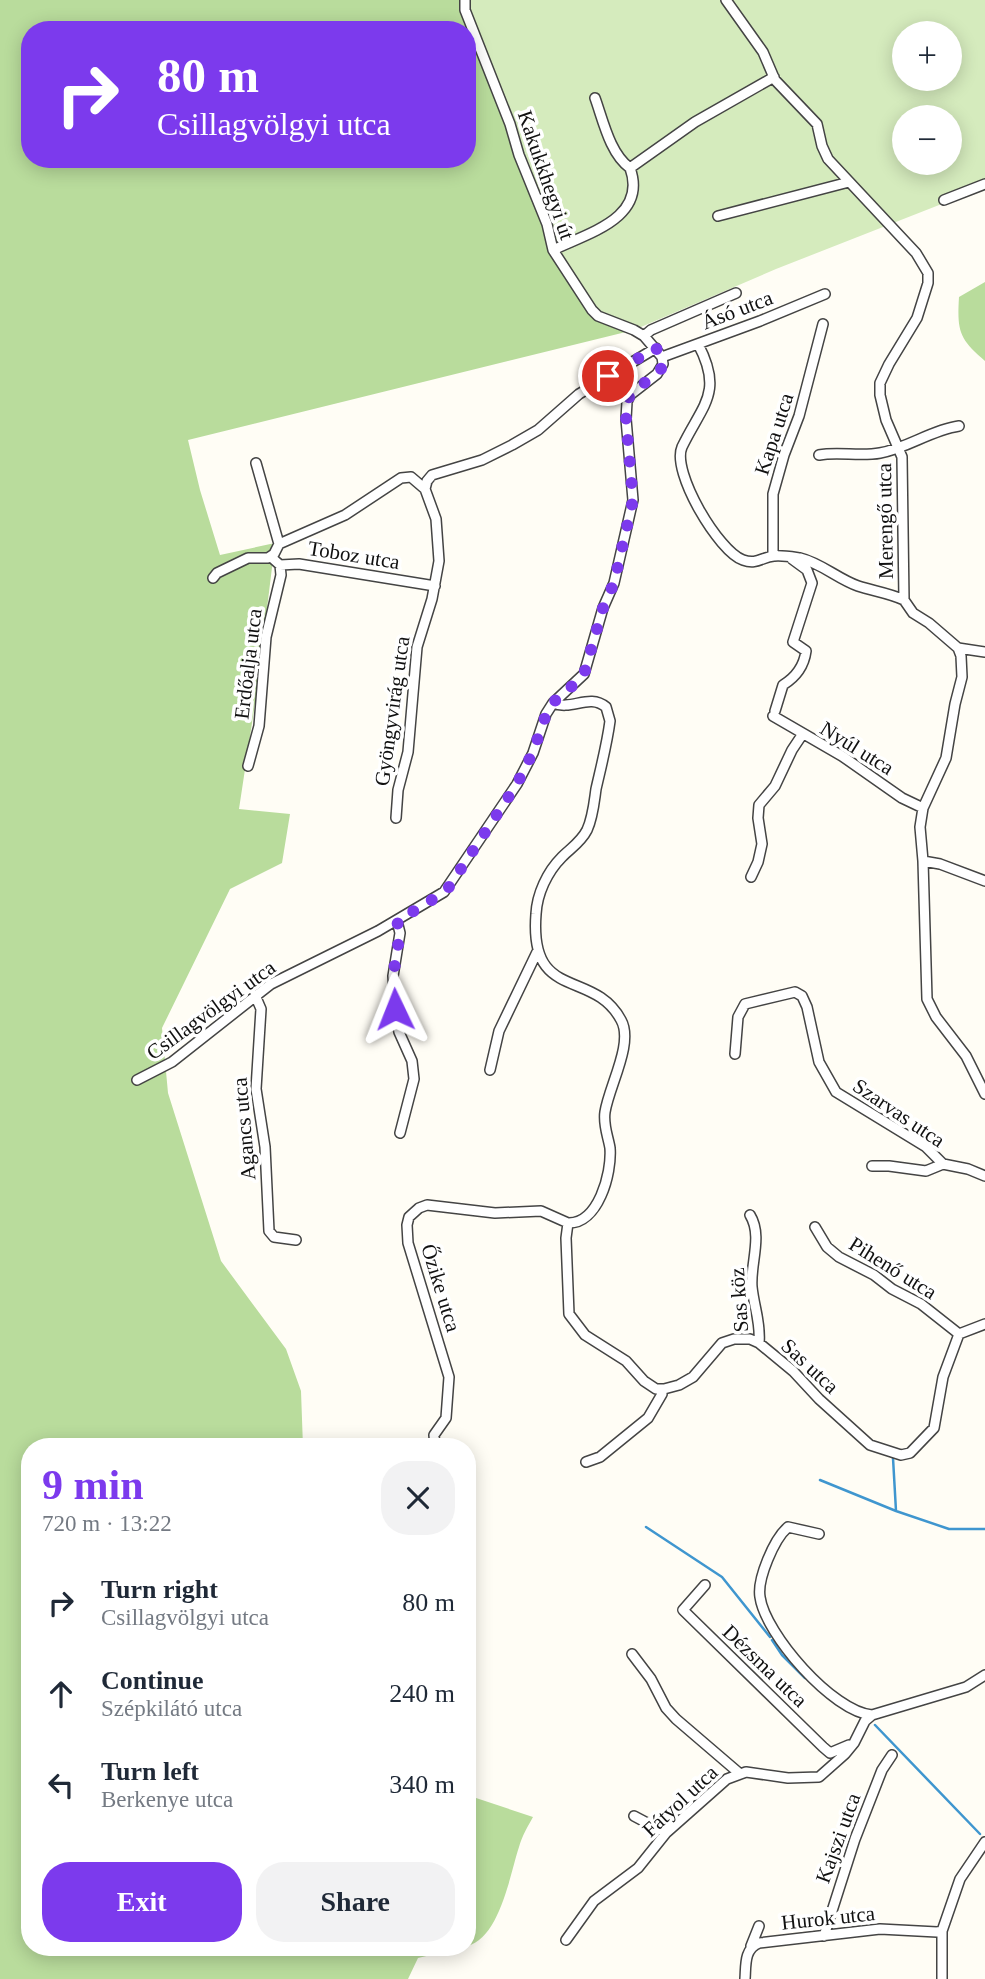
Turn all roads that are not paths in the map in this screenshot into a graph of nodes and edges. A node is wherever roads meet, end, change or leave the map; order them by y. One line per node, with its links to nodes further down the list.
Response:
1 (464, 0): 3 (street, Kakukkhegyi út)
2 (726, 0): 5 (street)
3 (469, 21)
4 (476, 38): 12 (street, Kakukkhegyi út)
5 (774, 77): 7 (street); 8 (street)
6 (595, 98): 7 (street)
7 (630, 169): 12 (street)
8 (849, 182): 11 (street); 20 (street, Merengő utca)
9 (985, 184): 10 (street)
10 (944, 200)
11 (718, 216)
12 (553, 250): 16 (street, Kakukkhegyi út)
13 (736, 293): 16 (street)
14 (825, 294): 17 (street, Ásó utca)
15 (823, 324): 25 (street, Kapa utca)
16 (644, 336): 18 (street, Kakukkhegyi út)
17 (698, 344): 18 (street, Ásó utca); 25 (street)
18 (659, 352): 23 (street, Ásó utca); 34 (street)
19 (959, 426): 20 (street)
20 (900, 448): 21 (street); 31 (street, Merengő utca)
21 (819, 455)
22 (256, 463): 24 (street)
23 (425, 489): 24 (street); 30 (street, Gyöngyvirág utca)
24 (279, 544): 26 (street)
25 (773, 556): 27 (street)
26 (271, 557): 28 (street, Toboz utca); 29 (street)
27 (790, 558): 31 (street); 35 (street, Nyúl utca)
28 (280, 565): 30 (street, Toboz utca); 36 (street, Erdőalja utca)
29 (213, 578)
30 (435, 586): 38 (street, Gyöngyvirág utca)
31 (904, 600): 32 (street, Merengő utca)
32 (958, 648): 33 (street); 37 (street)
33 (985, 652)
34 (553, 703): 42 (street, Csillagvölgyi utca); 43 (street)
35 (802, 735): 37 (street, Nyúl utca); 40 (street)
36 (248, 766)
37 (923, 808): 39 (street)
38 (396, 818)
39 (923, 861): 41 (street); 48 (street)
40 (751, 877)
41 (985, 881)
42 (397, 921): 44 (street, Csillagvölgyi utca); 49 (street)
43 (537, 952): 46 (street); 54 (street)
44 (255, 995): 47 (street, Csillagvölgyi utca); 56 (street, Agancs utca)
45 (735, 1054): 50 (street, Szarvas utca)
46 (490, 1070)
47 (137, 1080)
48 (985, 1094)
49 (400, 1133)
50 (943, 1164): 51 (street); 52 (street, Szarvas utca)
51 (872, 1166)
52 (985, 1176)
53 (750, 1215): 59 (street, Sas köz)
54 (568, 1223): 60 (street); 61 (street, Őzike utca)
55 (815, 1227): 58 (street, Pihenő utca)
56 (296, 1240)
57 (985, 1324): 58 (street)
58 (959, 1335): 59 (street, Sas utca)
59 (759, 1343): 60 (street, Sas utca)
60 (660, 1390): 62 (street)
61 (434, 1438)
62 (586, 1462)
63 (819, 1535): 67 (street)
64 (705, 1585): 68 (street, Dézsma utca)
65 (632, 1654): 70 (street)
66 (985, 1675): 67 (street)
67 (872, 1715): 68 (street, Fátyol utca)
68 (854, 1743): 70 (street, Fátyol utca)
69 (892, 1755): 76 (street, Kajszi utca)
70 (739, 1773): 72 (street, Fátyol utca)
71 (634, 1816): 72 (street)
72 (666, 1833): 77 (street, Fátyol utca)
73 (985, 1842): 75 (street)
74 (759, 1926): 78 (street)
75 (942, 1931): 76 (street, Hurok utca); 80 (street)
76 (824, 1936): 78 (street, Hurok utca)
77 (566, 1940)
78 (750, 1947): 79 (street)
79 (745, 1979)
80 (942, 1979)

